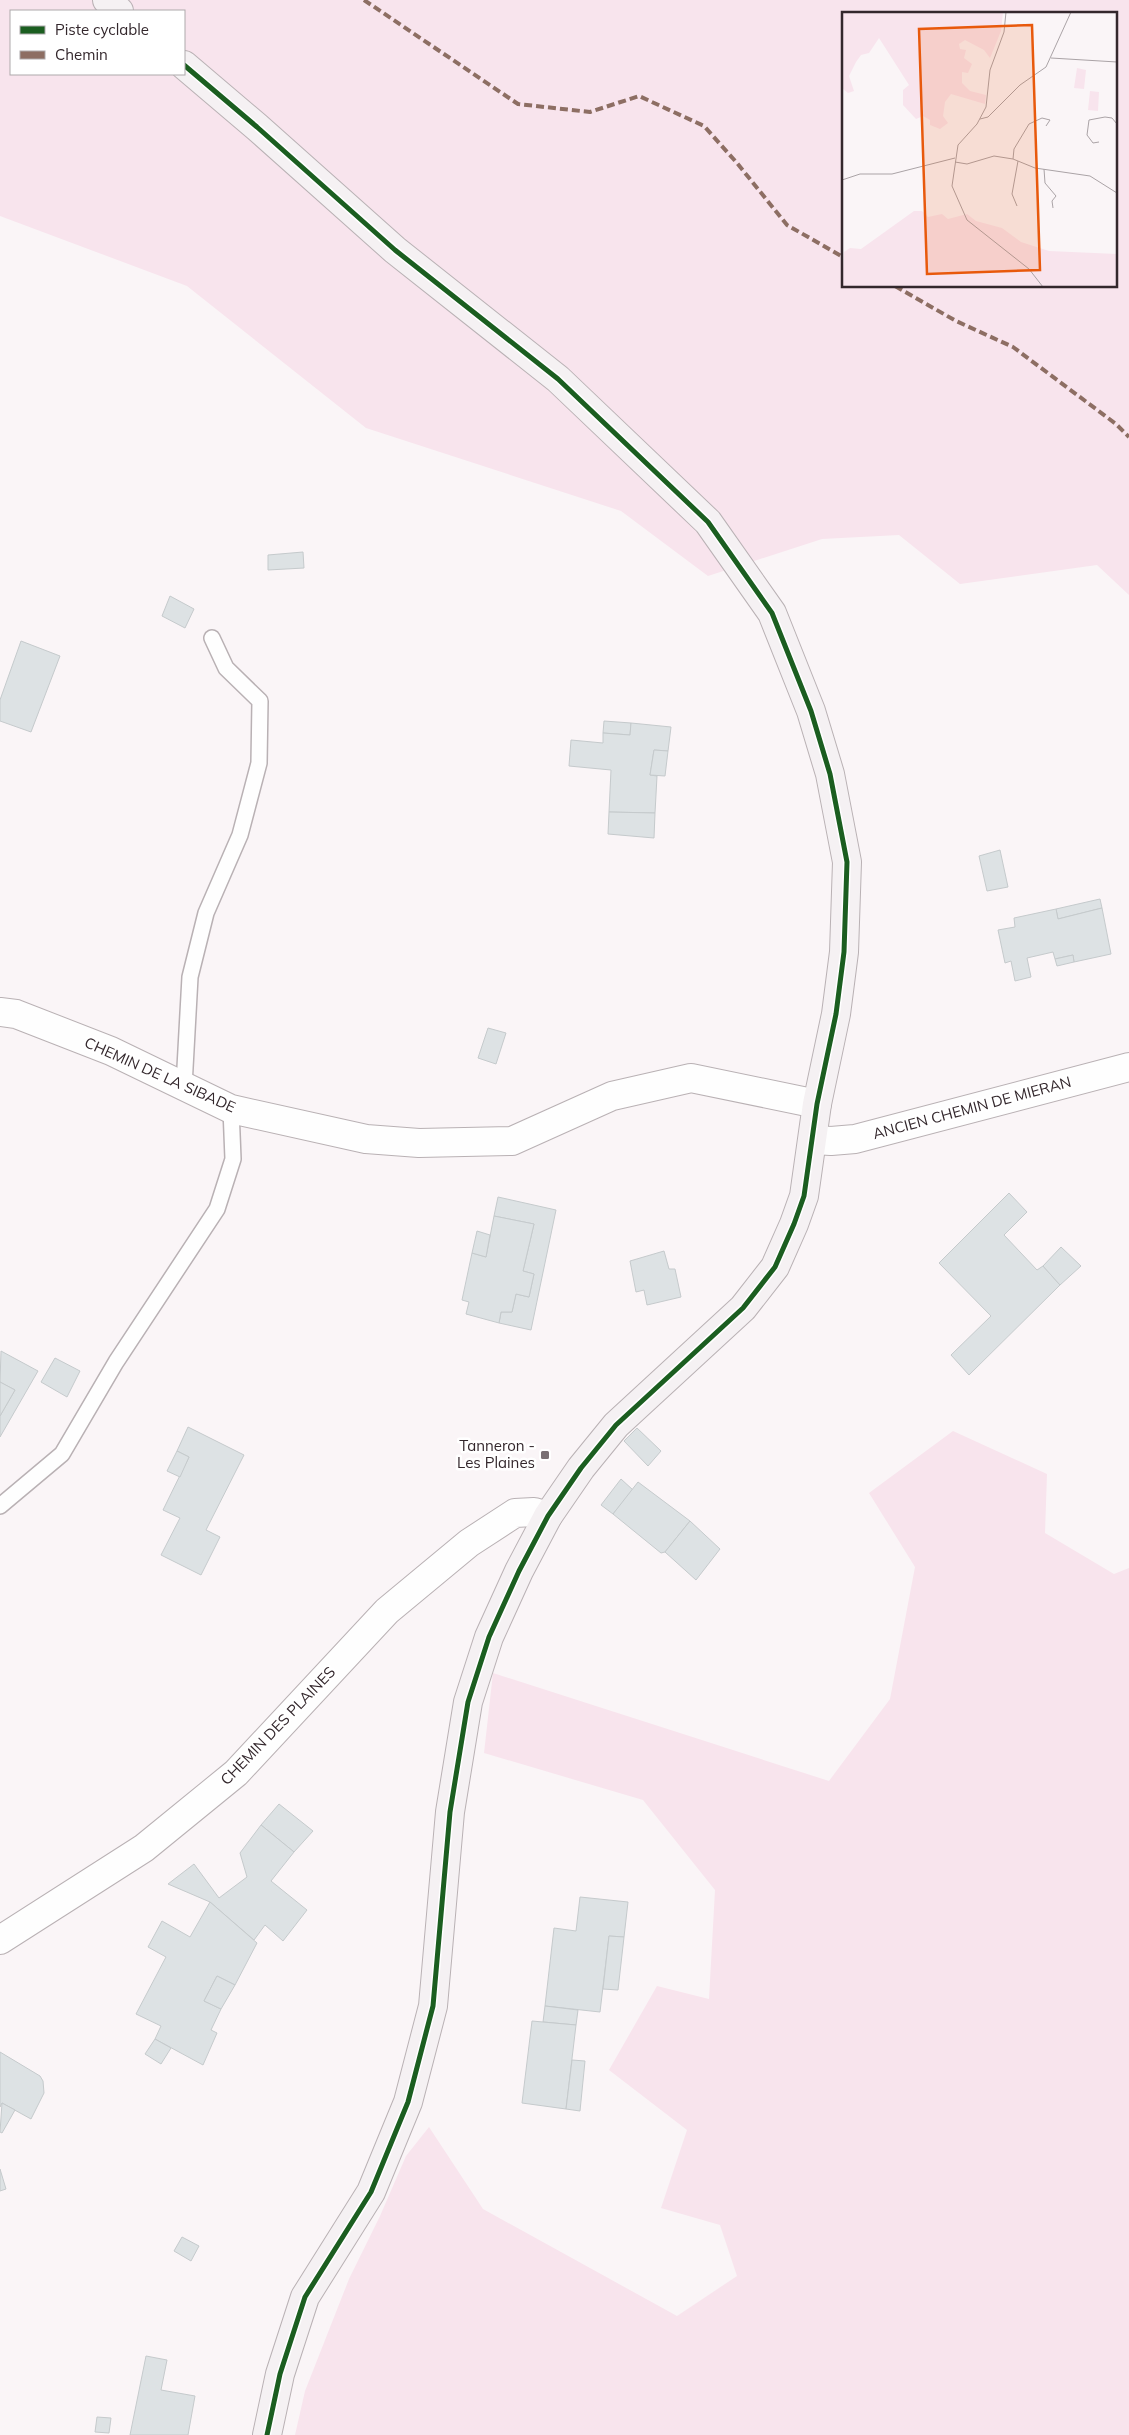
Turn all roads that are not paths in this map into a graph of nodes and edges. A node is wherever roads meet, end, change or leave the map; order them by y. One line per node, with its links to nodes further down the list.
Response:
1 (107, 0): 2 (street)
2 (118, 10)
3 (185, 67): 8 (street)
4 (212, 638): 7 (lane)
5 (0, 1012): 7 (street, CHEMIN DE LA SIBADE)
6 (1129, 1068): 10 (street, ANCIEN CHEMIN DE MIERAN)
7 (184, 1086): 9 (street, CHEMIN DE LA SIBADE)
8 (818, 1104): 9 (street, CHEMIN DE LA SIBADE); 10 (street)
9 (231, 1109): 11 (lane)
10 (813, 1140): 12 (street)
11 (0, 1506)
12 (548, 1516): 13 (street, CHEMIN DES PLAINES); 14 (street)
13 (0, 1940)
14 (267, 2435)

